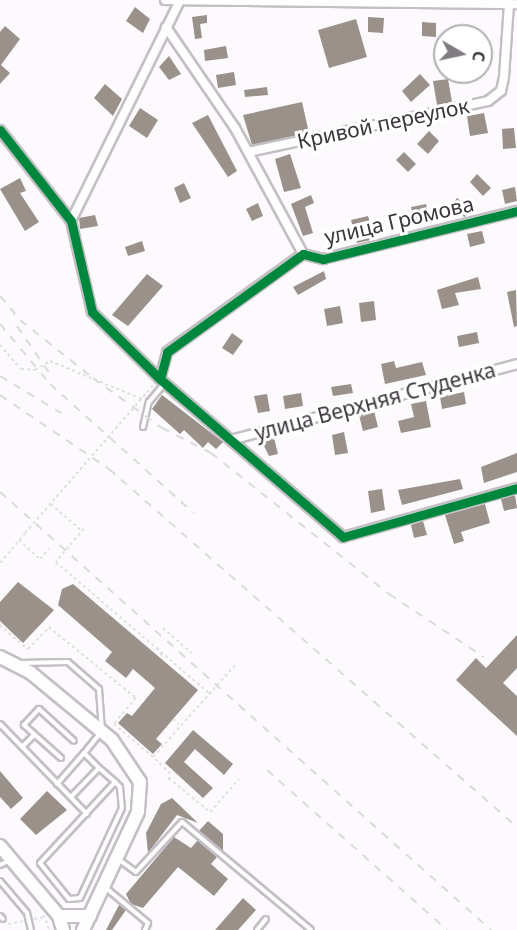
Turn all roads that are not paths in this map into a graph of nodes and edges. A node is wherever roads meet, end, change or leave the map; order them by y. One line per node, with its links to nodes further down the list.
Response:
1 (165, 0): 2 (street)
2 (179, 1): 3 (street); 4 (street)
3 (513, 4): 6 (street, Кривой переулок)
4 (166, 27): 6 (street); 8 (street)
5 (0, 130): 8 (street)
6 (248, 152): 9 (street)
7 (517, 211): 9 (street, улица Громова)
8 (71, 221): 11 (street)
9 (303, 254): 11 (street, улица Громова)
10 (517, 364): 13 (street, улица Верхняя Cтуденка)
11 (160, 382): 12 (lane); 13 (street)
12 (143, 427)
13 (234, 439): 14 (street)
14 (517, 488)
15 (0, 657): 16 (street)
16 (6, 664): 18 (street); 18 (lane)
17 (0, 724): 21 (lane)
18 (102, 731): 22 (lane); 31 (street)
19 (34, 735): 20 (lane); 21 (lane); 23 (lane)
20 (74, 741)
21 (22, 747): 26 (lane)
22 (84, 753): 24 (lane); 26 (lane)
23 (60, 758)
24 (99, 768): 25 (lane); 27 (lane)
25 (115, 782): 28 (lane); 28 (lane)
26 (57, 784): 27 (lane)
27 (70, 797): 28 (lane)
28 (87, 814)
29 (0, 846): 30 (street)
30 (12, 859): 32 (lane); 35 (street)
31 (117, 859): 34 (street); 43 (lane)
32 (0, 864)
33 (0, 881): 38 (lane)
34 (104, 887): 36 (street); 41 (lane)
35 (59, 916): 36 (street); 39 (street)
36 (90, 916): 40 (street)
37 (266, 919): 42 (lane)
38 (31, 930)
39 (63, 930)
40 (83, 930)
41 (145, 930)
42 (257, 930)
43 (310, 930)

